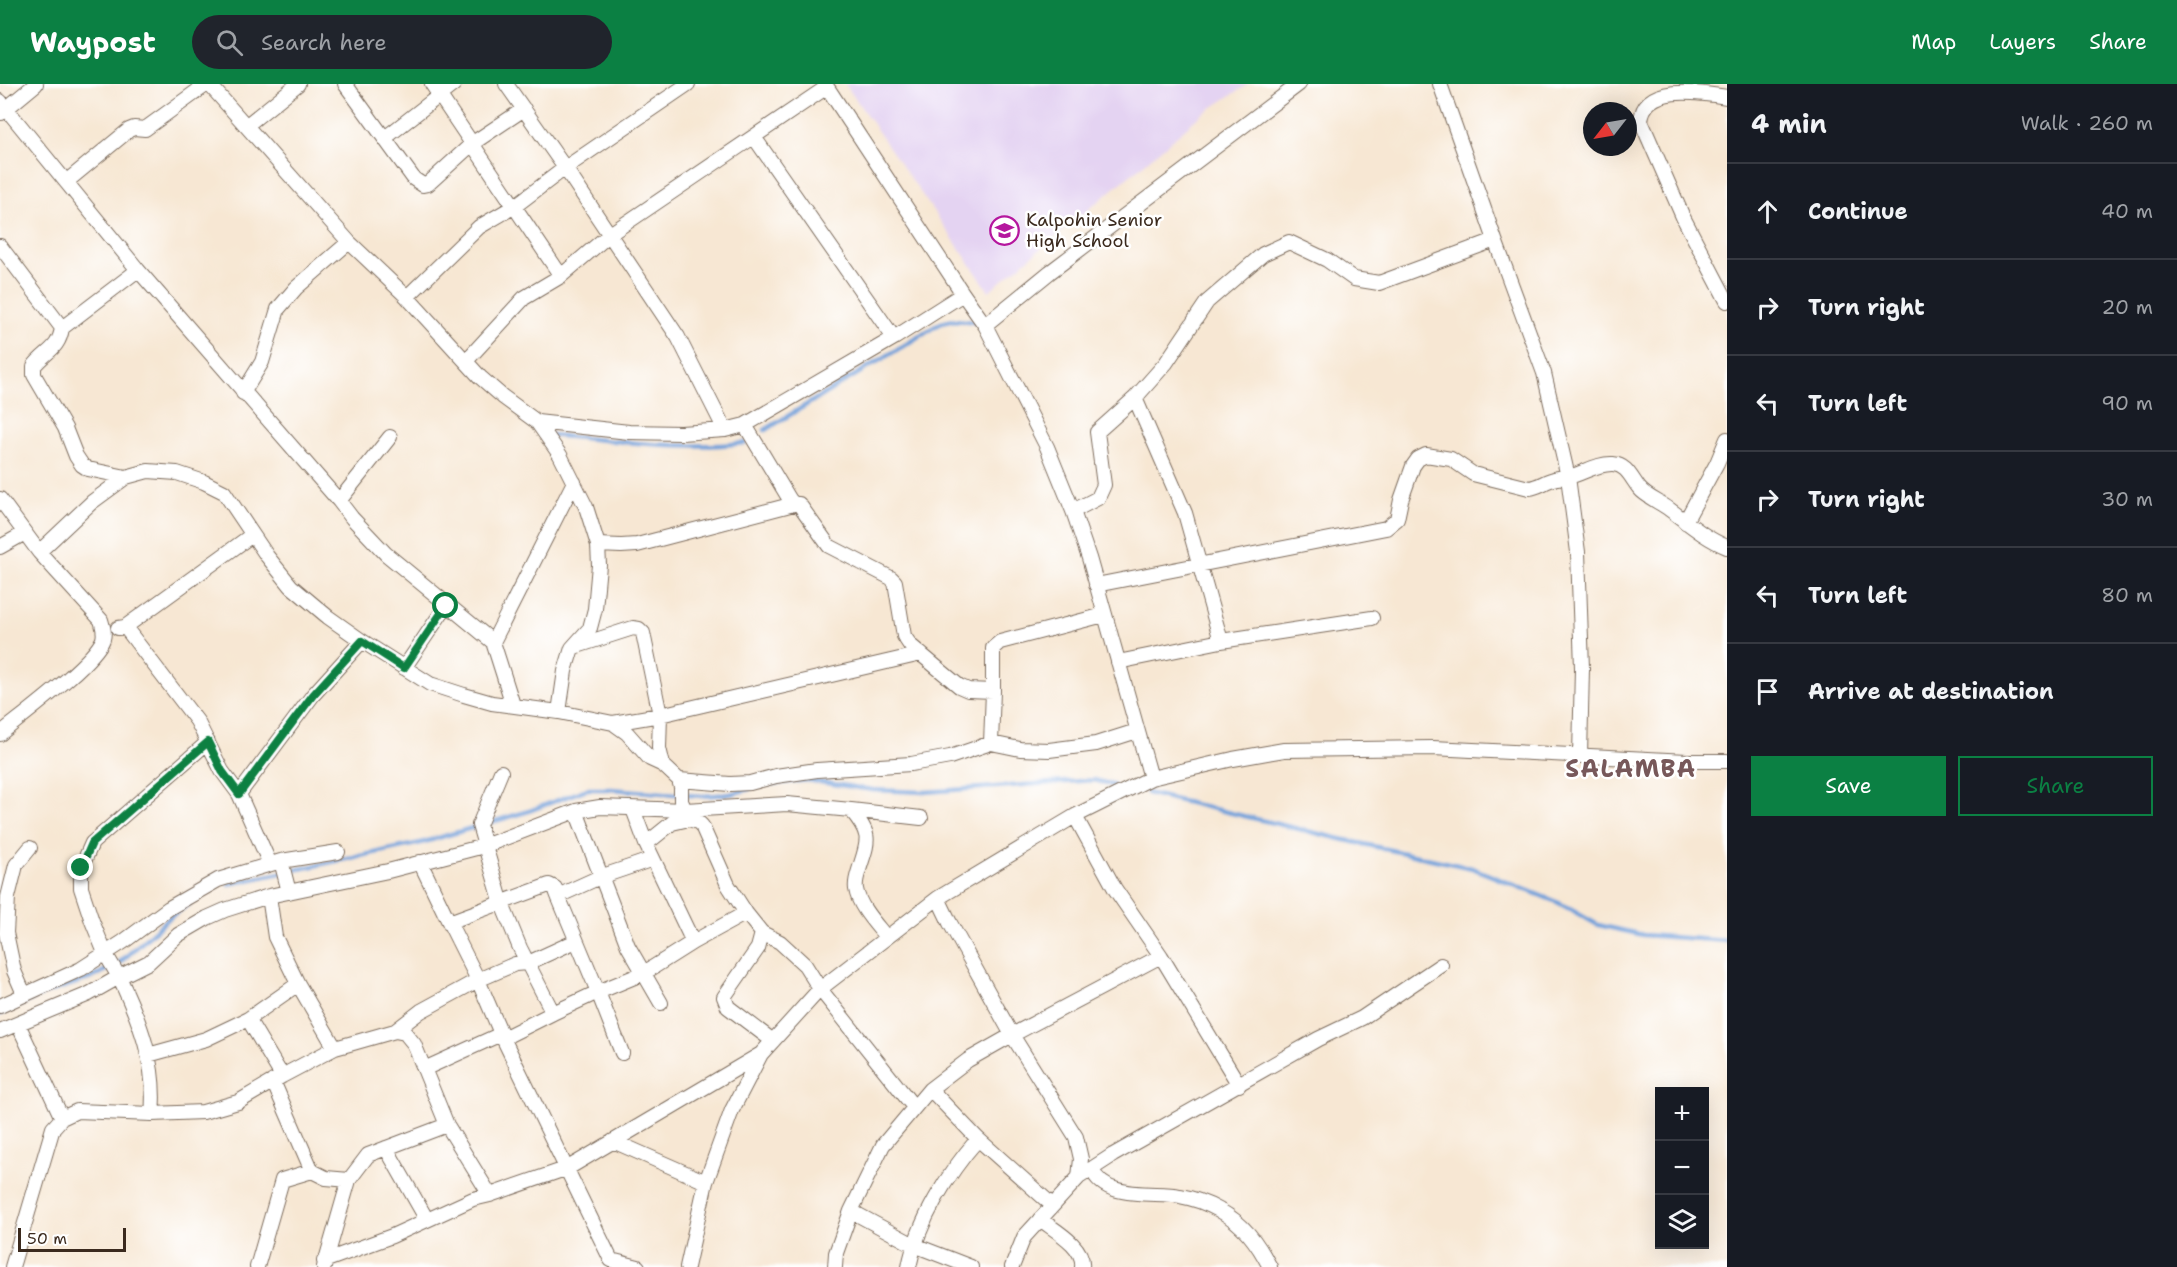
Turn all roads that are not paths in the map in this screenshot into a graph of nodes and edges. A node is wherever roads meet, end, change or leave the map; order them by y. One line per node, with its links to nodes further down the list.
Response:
1 (36, 84): 13 (street)
2 (208, 84): 15 (street); 20 (street)
3 (298, 84): 15 (street)
4 (345, 84): 17 (street)
5 (454, 84): 11 (street)
6 (506, 84): 14 (street)
7 (688, 84): 19 (street)
8 (1299, 84): 31 (street)
9 (1440, 84): 23 (street)
10 (826, 85): 16 (street); 28 (street)
11 (436, 89): 17 (street); 18 (street)
12 (1727, 97): 30 (street)
13 (2, 108): 20 (street)
14 (524, 109): 18 (street); 19 (street)
15 (248, 125): 24 (street)
16 (754, 137): 22 (street); 33 (street)
17 (385, 138): 18 (street)
18 (473, 143): 21 (street)
19 (566, 168): 21 (street); 22 (street)
20 (66, 182): 26 (street)
21 (515, 206): 27 (street); 29 (street)
22 (610, 234): 27 (street); 39 (street)
23 (1495, 240): 36 (street); 43 (street)
24 (349, 242): 29 (street); 35 (street)
25 (0, 246): 32 (street)
26 (138, 270): 32 (street); 35 (street)
27 (561, 276): 34 (street)
28 (963, 294): 31 (street); 33 (street)
29 (407, 297): 34 (street)
30 (1727, 301)
31 (986, 324): 48 (street)
32 (62, 328): 42 (street)
33 (894, 338): 38 (street)
34 (466, 362): 37 (street)
35 (243, 393): 46 (street)
36 (1135, 398): 48 (street); 56 (street)
37 (537, 422): 39 (street); 44 (street)
38 (745, 425): 39 (street); 47 (street)
39 (724, 430)
40 (390, 437): 46 (street)
41 (1727, 439): 49 (street)
42 (126, 477): 51 (street); 55 (street)
43 (1568, 477): 49 (street); 56 (street); 79 (street)
44 (574, 482): 52 (street); 65 (street)
45 (0, 500): 50 (street)
46 (339, 501): 58 (street)
47 (794, 504): 52 (street); 67 (street)
48 (1073, 511): 57 (street)
49 (1685, 522): 54 (street)
50 (26, 533): 53 (street); 55 (street)
51 (252, 535): 61 (street); 64 (street)
52 (598, 545): 66 (street)
53 (0, 547)
54 (1727, 547)
55 (39, 552): 62 (street)
56 (1198, 564): 57 (street); 63 (street)
57 (1096, 585): 59 (street)
58 (446, 606): 65 (street); 69 (street)
59 (1104, 615): 68 (street); 70 (street)
60 (1372, 618): 63 (street)
61 (125, 627): 62 (street); 77 (street)
62 (105, 631): 76 (street)
63 (1221, 640): 68 (street)
64 (362, 641): 69 (street); 85 (street)
65 (493, 642): 71 (street)
66 (572, 648): 72 (street); 73 (street)
67 (921, 654): 70 (street); 73 (street)
68 (1118, 662): 75 (street)
69 (404, 668): 71 (street)
70 (993, 691): 78 (street)
71 (513, 705): 72 (street)
72 (559, 712): 74 (street)
73 (660, 715): 74 (street); 81 (street)
74 (613, 723): 81 (street)
75 (1137, 731): 78 (street); 83 (street)
76 (0, 734)
77 (208, 742): 85 (street); 113 (street)
78 (991, 744): 84 (street)
79 (1580, 756): 80 (street); 83 (street)
80 (1727, 761)
81 (663, 765): 84 (street)
82 (501, 772): 92 (street)
83 (1150, 778): 90 (street)
84 (680, 783): 87 (street)
85 (239, 794): 98 (street)
86 (633, 809): 87 (street); 89 (street); 93 (street)
87 (685, 810): 88 (street); 93 (street); 104 (street)
88 (851, 810): 91 (street); 107 (street)
89 (576, 811): 92 (street); 99 (street)
90 (1076, 816): 102 (street); 110 (street)
91 (921, 818)
92 (482, 836): 97 (street); 103 (street)
93 (646, 844): 96 (street)
94 (30, 848): 119 (street)
95 (338, 852): 98 (street)
96 (653, 859): 99 (street); 109 (street)
97 (420, 862): 98 (street); 105 (street)
98 (282, 873): 100 (street); 113 (street)
99 (600, 877): 101 (street); 114 (street)
100 (269, 896): 113 (street); 116 (street)
101 (558, 896): 103 (street); 108 (street)
102 (938, 898): 107 (street); 127 (street)
103 (502, 904): 105 (street); 111 (street)
104 (746, 913): 106 (street); 109 (street)
105 (449, 922): 115 (street)
106 (762, 933): 117 (street); 129 (street)
107 (886, 937): 117 (street)
108 (576, 940): 111 (street); 118 (street)
109 (693, 942): 114 (street)
110 (1161, 956): 127 (street); 136 (street)
111 (528, 963): 115 (street); 122 (street)
112 (1441, 965): 136 (street)
113 (113, 967): 119 (street); 124 (street); 133 (street)
114 (645, 973): 118 (street); 120 (street)
115 (478, 980): 126 (street); 128 (street)
116 (298, 984): 123 (street); 130 (street)
117 (820, 988): 129 (street); 138 (street)
118 (598, 992): 122 (street); 131 (street)
119 (24, 994): 121 (street)
120 (661, 1003)
121 (0, 1006)
122 (553, 1013): 128 (street)
123 (248, 1019): 133 (street); 135 (street)
124 (18, 1024): 125 (street); 140 (street)
125 (0, 1031)
126 (395, 1031): 130 (street); 134 (street)
127 (1012, 1035): 137 (street); 148 (street)
128 (502, 1036): 134 (street); 145 (street)
129 (773, 1041): 132 (street)
130 (335, 1048): 135 (street)
131 (622, 1053)
132 (761, 1054): 143 (street); 150 (street)
133 (148, 1055): 139 (street)
134 (424, 1069): 141 (street)
135 (278, 1078): 139 (street); 147 (street)
136 (1239, 1085): 146 (street)
137 (930, 1089): 138 (street); 142 (street)
138 (913, 1106): 153 (street)
139 (152, 1114): 140 (street)
140 (62, 1118): 158 (street)
141 (447, 1125): 144 (street); 151 (street)
142 (978, 1139): 152 (street); 156 (street)
143 (613, 1141): 145 (street); 150 (street)
144 (386, 1148): 149 (street); 155 (street)
145 (568, 1168): 151 (street); 160 (street)
146 (1092, 1169): 148 (street); 167 (street)
147 (312, 1171): 149 (street); 159 (street)
148 (1079, 1177): 152 (street)
149 (349, 1180): 157 (street)
150 (706, 1182): 161 (street)
151 (490, 1196): 155 (street)
152 (1052, 1205): 154 (street)
153 (850, 1211): 156 (street); 162 (street)
154 (1040, 1219): 165 (street); 166 (street)
155 (427, 1220): 157 (street)
156 (914, 1245): 163 (street); 164 (street)
157 (324, 1264)
158 (12, 1267)
159 (257, 1267)
160 (638, 1267)
161 (687, 1267)
162 (835, 1267)
163 (909, 1267)
164 (971, 1267)
165 (1012, 1267)
166 (1082, 1267)
167 (1270, 1267)

